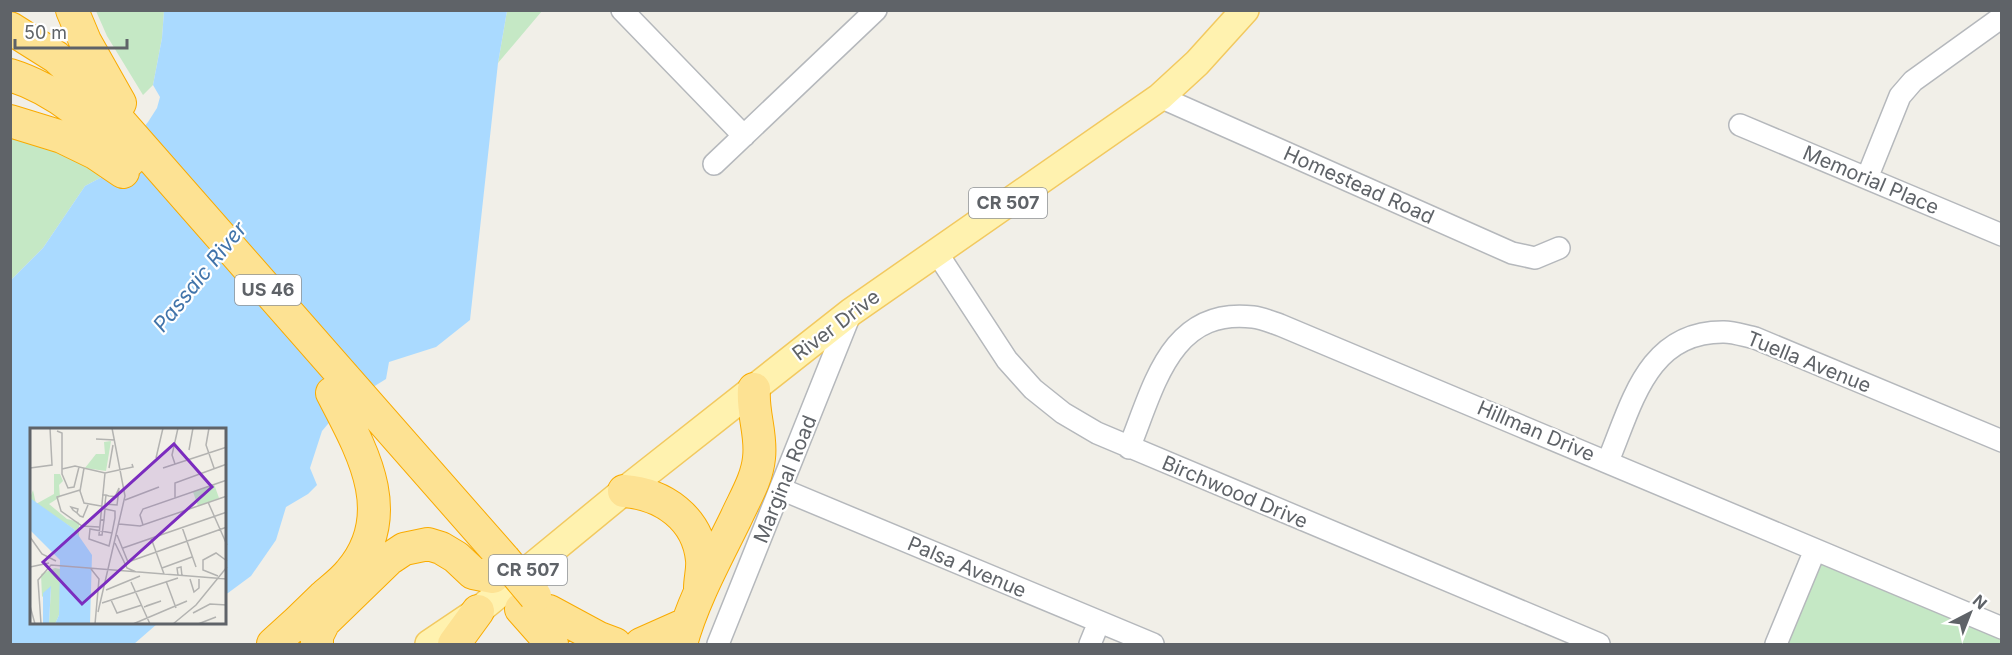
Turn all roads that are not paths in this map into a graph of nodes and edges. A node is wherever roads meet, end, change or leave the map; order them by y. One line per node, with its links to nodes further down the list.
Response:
1 (72, 10): 8 (highway, US 46)
2 (622, 10): 12 (street)
3 (876, 10): 12 (street)
4 (1245, 10): 9 (main road, River Drive / CR 507)
5 (2001, 17): 15 (street)
6 (10, 28): 8 (highway)
7 (10, 75): 14 (highway, US 46)
8 (99, 84): 14 (highway, US 46)
9 (1160, 98): 17 (street, Homestead Road); 18 (main road, River Drive / CR 507)
10 (10, 122): 14 (highway)
11 (1740, 125): 15 (street, Memorial Place)
12 (744, 136): 13 (street)
13 (714, 164)
14 (146, 165): 21 (highway, US 46); 21 (highway, US 46)
15 (1867, 178): 16 (street, Memorial Place)
16 (2001, 235)
17 (1559, 248)
18 (937, 254): 19 (main road, River Drive / CR 507); 23 (street, Birchwood Drive)
19 (851, 312): 20 (main road, River Drive / CR 507); 25 (street, Marginal Road)
20 (754, 389): 26 (main road, River Drive / CR 507); 29 (highway)
21 (374, 439): 28 (highway, US 46); 35 (highway)
22 (2001, 441): 24 (street, Tuella Avenue)
23 (1129, 448): 24 (street, Hillman Drive); 45 (street, Birchwood Drive)
24 (1608, 461): 27 (street, Hillman Drive)
25 (781, 489): 31 (street, Palsa Avenue); 42 (street, Marginal Road)
26 (624, 491): 29 (highway); 30 (main road, River Drive / CR 507)
27 (1815, 550): 33 (street, Hillman Drive); 46 (street)
28 (498, 568): 32 (highway, US 46, bridge); 36 (highway)
29 (699, 595): 34 (highway)
30 (478, 611): 37 (main road, River Drive / CR 507); 38 (highway)
31 (1099, 622): 43 (street); 44 (street, Palsa Avenue)
32 (542, 624): 39 (highway, US 46); 40 (highway)
33 (2001, 627)
34 (683, 634): 41 (highway)
35 (273, 645)
36 (317, 645)
37 (429, 645)
38 (454, 645)
39 (578, 645)
40 (615, 645)
41 (641, 645)
42 (718, 645)
43 (1090, 645)
44 (1153, 645)
45 (1599, 645)
46 (1776, 645)

